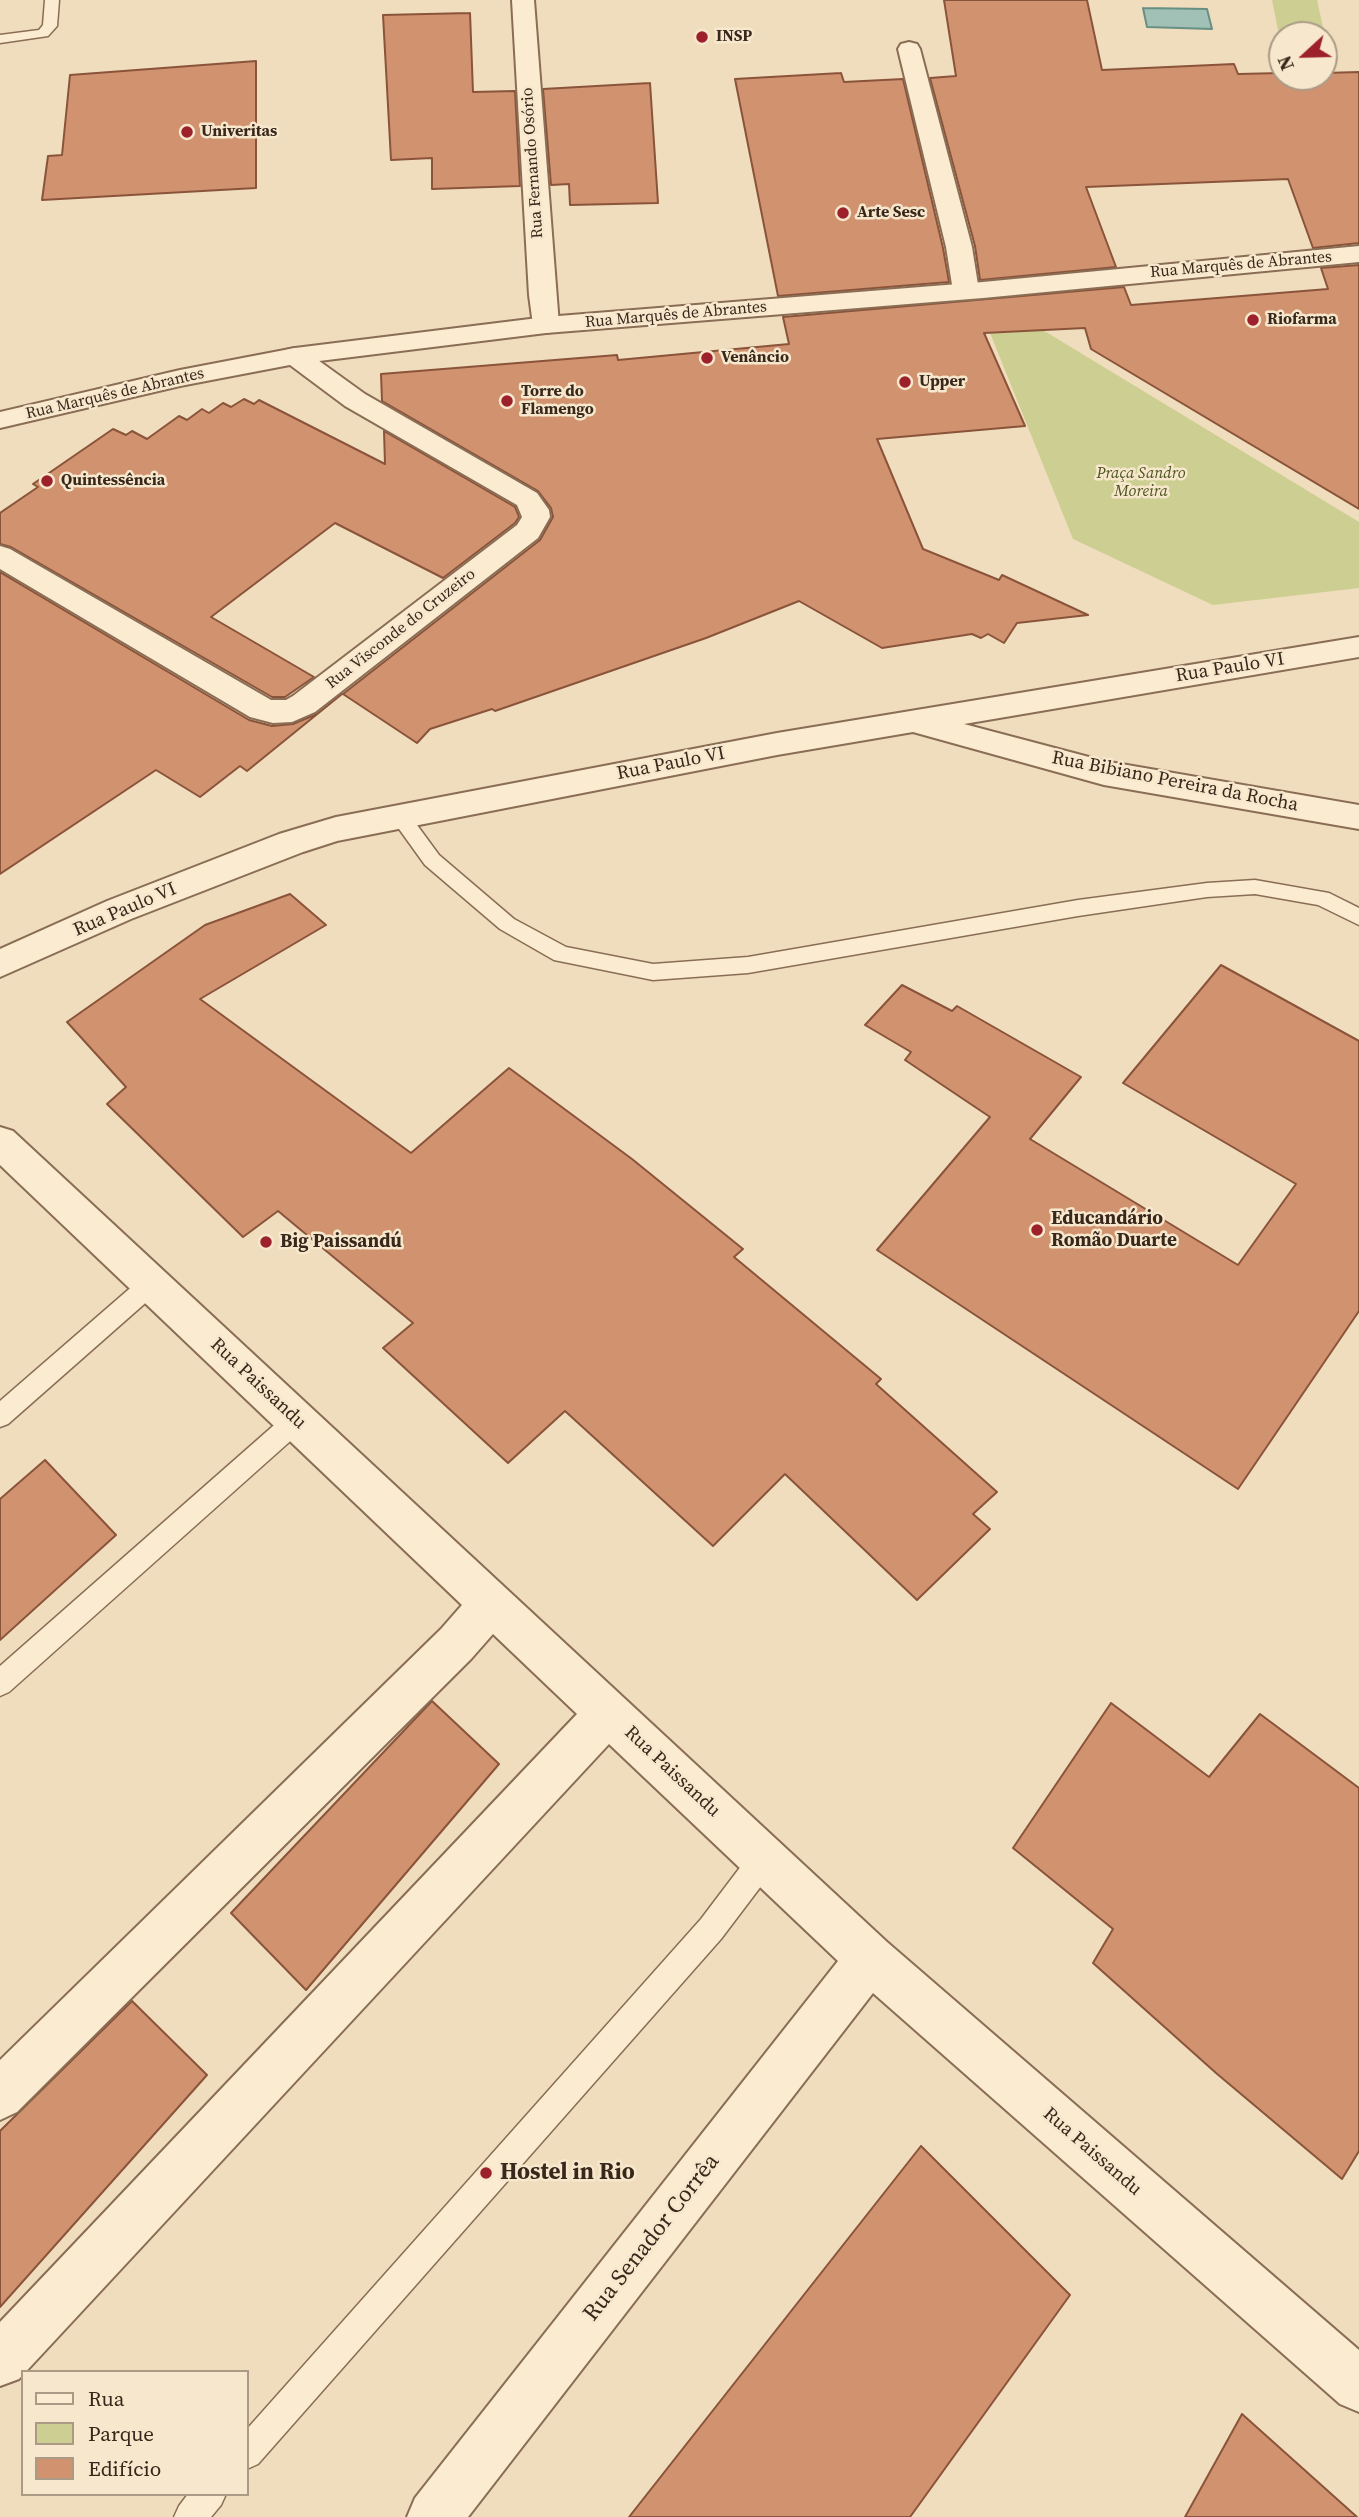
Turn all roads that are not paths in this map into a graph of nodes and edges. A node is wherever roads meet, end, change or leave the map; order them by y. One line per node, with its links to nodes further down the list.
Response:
1 (52, 0): 3 (lane)
2 (523, 0): 7 (street, Rua Fernando Osório)
3 (0, 39)
4 (909, 49): 6 (street)
5 (1359, 254): 6 (street, Rua Marquês de Abrantes)
6 (966, 291): 7 (street, Rua Marquês de Abrantes)
7 (546, 325): 8 (street, Rua Marquês de Abrantes)
8 (295, 356): 9 (street, Rua Marquês de Abrantes); 10 (street, Rua Visconde do Cruzeiro)
9 (0, 420)
10 (0, 556)
11 (1359, 647): 12 (street, Rua Paulo VI)
12 (911, 721): 13 (street, Rua Paulo VI); 14 (street, Rua Bibiano Pereira da Rocha)
13 (399, 816): 15 (lane); 16 (street, Rua Paulo VI)
14 (1359, 817)
15 (1359, 917)
16 (2, 966)
17 (0, 1142): 18 (street, Rua Paissandu)
18 (151, 1284): 19 (lane); 20 (street, Rua Paissandu)
19 (0, 1416)
20 (297, 1420): 21 (street, Rua Paissandu); 22 (lane)
21 (492, 1604): 23 (street, Rua Paissandu); 26 (street)
22 (0, 1683)
23 (610, 1714): 24 (street, Rua Paissandu); 27 (street)
24 (764, 1859): 25 (street, Rua Paissandu); 29 (lane)
25 (870, 1959): 28 (street, Rua Paissandu); 32 (street, Rua Senador Corrêa)
26 (0, 2095)
27 (0, 2360)
28 (1359, 2385)
29 (248, 2452)
30 (209, 2496): 31 (lane)
31 (190, 2517)
32 (434, 2517)

